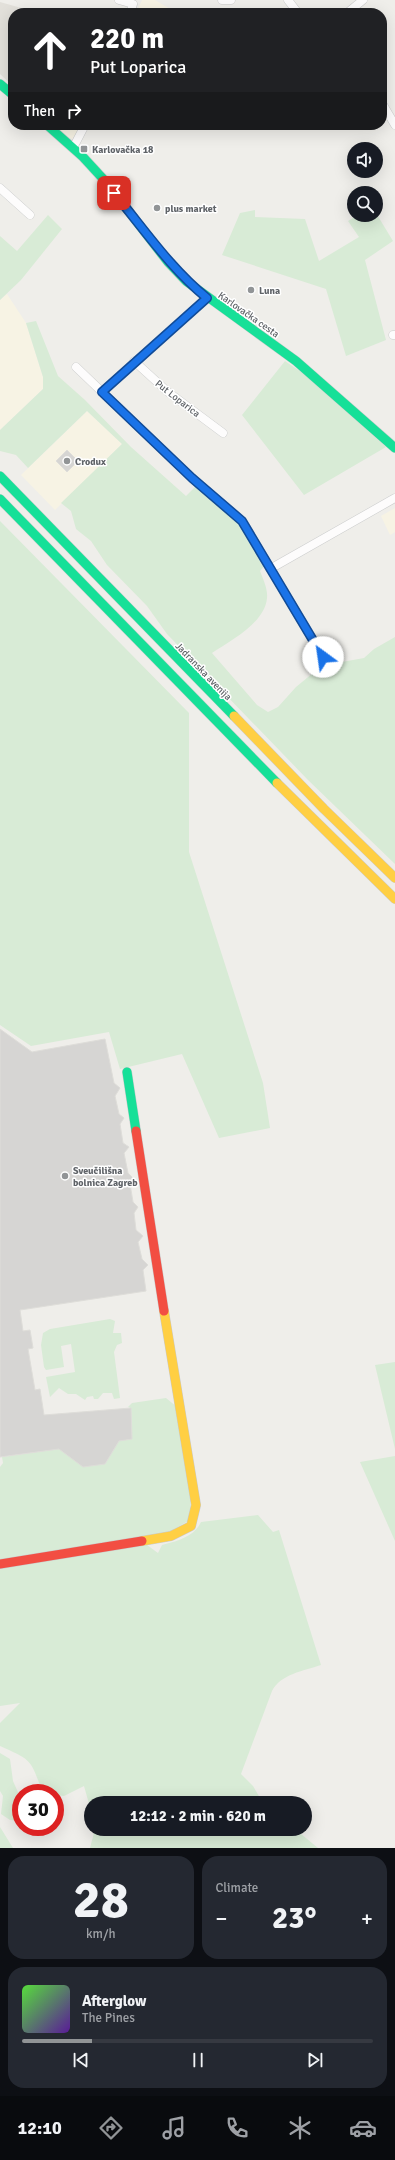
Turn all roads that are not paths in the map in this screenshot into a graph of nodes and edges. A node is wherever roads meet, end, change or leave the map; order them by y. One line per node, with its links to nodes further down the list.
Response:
1 (119, 0): 6 (street)
2 (222, 0): 3 (street)
3 (231, 0)
4 (288, 0): 7 (street)
5 (363, 0): 8 (street)
6 (135, 2)
7 (294, 8)
8 (353, 8)
9 (0, 84): 10 (street)
10 (8, 91)
11 (387, 112): 12 (street)
12 (395, 124)
13 (53, 130): 15 (street, Karlovačka cesta)
14 (82, 130): 15 (street)
15 (73, 148): 18 (street, Karlovačka cesta)
16 (0, 188): 17 (street)
17 (30, 215)
18 (207, 298): 19 (street); 23 (street, Karlovačka cesta)
19 (134, 361): 21 (street); 22 (street, Put Loparica)
20 (76, 367): 21 (street)
21 (102, 392): 27 (street)
22 (223, 433)
23 (395, 448)
24 (0, 476): 29 (street, Jadranska avenija)
25 (395, 498): 27 (street)
26 (0, 499): 30 (street)
27 (270, 569): 28 (street)
28 (323, 657)
29 (395, 878)
30 (395, 899)
31 (127, 1072): 32 (street)
32 (0, 1564)

